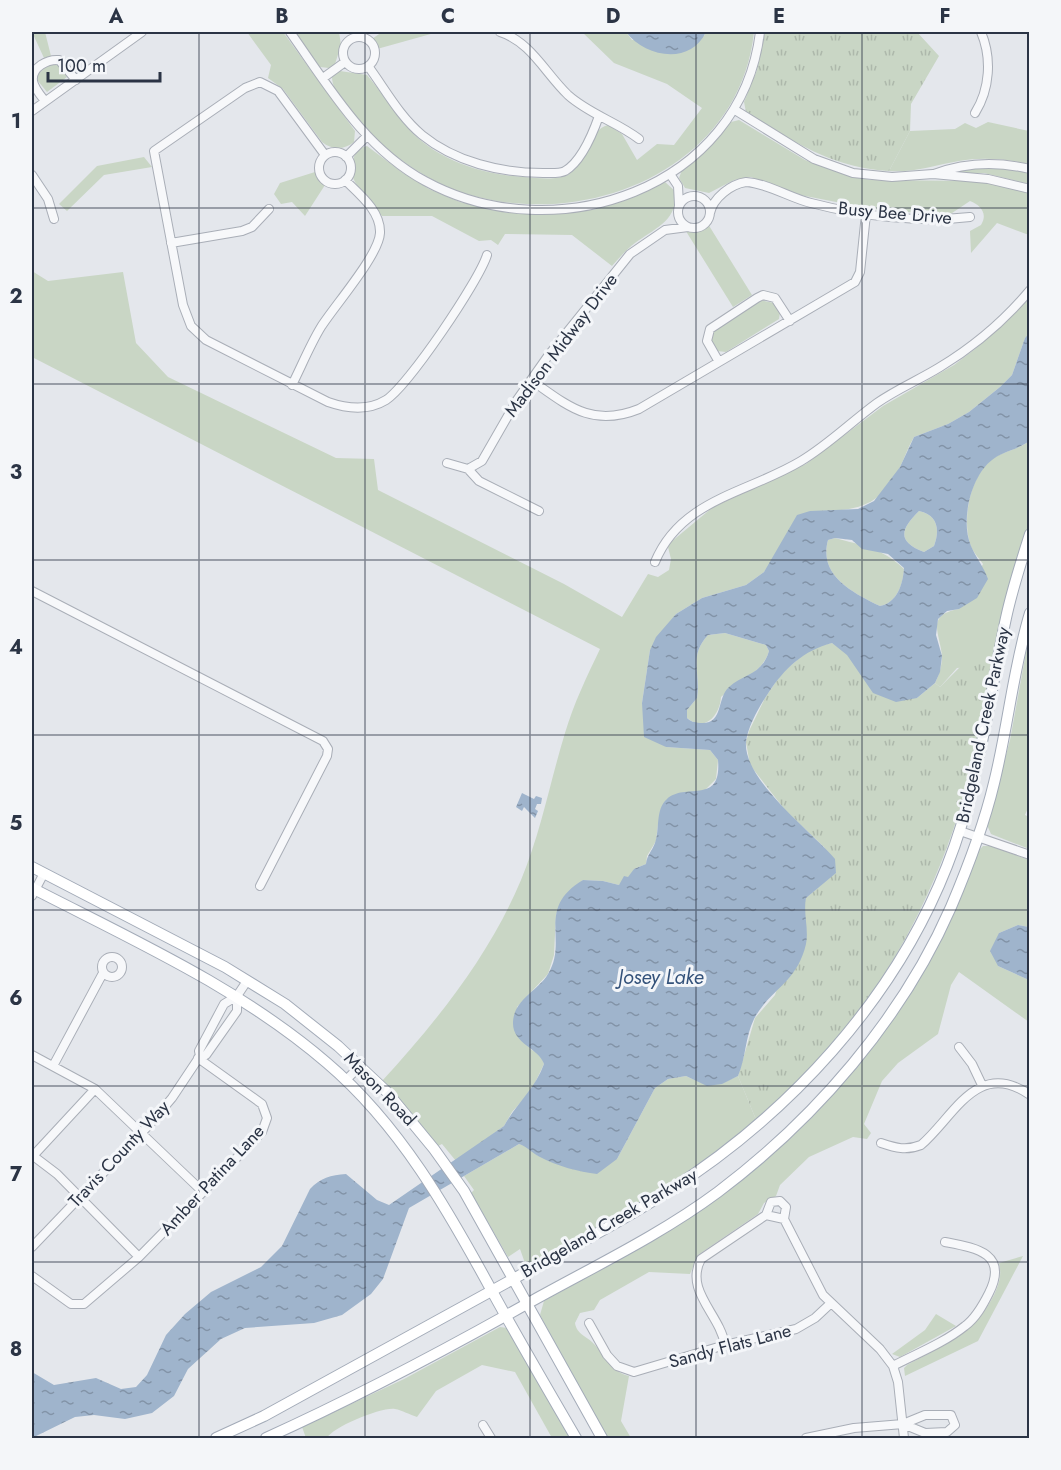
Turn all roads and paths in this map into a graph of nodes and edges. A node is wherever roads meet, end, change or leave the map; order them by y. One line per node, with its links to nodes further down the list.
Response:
1 (142, 32): 11 (street)
2 (290, 32): 10 (street)
3 (343, 32): 7 (street)
4 (500, 32): 16 (street)
5 (760, 32): 14 (street)
6 (981, 32): 15 (street)
7 (349, 40): 8 (street); 9 (street)
8 (345, 62): 9 (street); 10 (street)
9 (368, 66): 16 (street)
10 (323, 78): 17 (street)
11 (76, 80): 12 (street); 12 (street)
12 (45, 101): 13 (street)
13 (32, 111)
14 (735, 111): 22 (street); 23 (street)
15 (975, 113)
16 (599, 116): 18 (street)
17 (366, 136): 20 (street); 22 (street)
18 (639, 139)
19 (326, 155): 20 (street); 25 (street); 38 (street)
20 (346, 157): 25 (street)
21 (1029, 169): 23 (street)
22 (670, 174): 26 (street)
23 (933, 174): 27 (street)
24 (32, 175): 35 (street)
25 (345, 180): 44 (street)
26 (678, 186): 29 (street); 30 (street)
27 (1029, 189)
28 (720, 195): 29 (street, Busy Bee Drive); 32 (street); 33 (street, Busy Bee Drive)
29 (698, 196): 30 (street); 32 (street)
30 (679, 208): 36 (street); 37 (street, Madison Midway Drive)
31 (269, 209): 38 (street)
32 (710, 213): 36 (street)
33 (866, 214): 34 (street, Busy Bee Drive); 41 (street)
34 (970, 218)
35 (54, 219)
36 (688, 227): 37 (street, Madison Midway Drive)
37 (665, 230): 43 (street, Madison Midway Drive)
38 (171, 243): 44 (street)
39 (487, 255): 44 (street)
40 (1029, 290): 49 (street)
41 (790, 321): 42 (street); 42 (street)
42 (719, 362): 43 (street)
43 (531, 380): 46 (street, Madison Midway Drive)
44 (292, 385)
45 (447, 463): 46 (street)
46 (468, 469): 47 (street)
47 (539, 511)
48 (1029, 534): 52 (main road, Bridgeland Creek Parkway)
49 (655, 562)
50 (32, 591): 57 (street)
51 (1029, 613): 53 (main road, Bridgeland Creek Parkway)
52 (960, 831): 53 (street); 82 (main road, Bridgeland Creek Parkway)
53 (979, 837): 54 (street); 84 (main road, Bridgeland Creek Parkway)
54 (1029, 855)
55 (32, 867): 56 (main road, Mason Road)
56 (44, 873): 58 (street); 60 (main road, Mason Road)
57 (260, 886)
58 (32, 891): 61 (main road, Mason Road)
59 (103, 973): 65 (street)
60 (247, 981): 61 (street); 66 (main road, Mason Road)
61 (237, 996): 64 (street, Travis County Way); 64 (street, Travis County Way); 67 (main road, Mason Road)
62 (959, 1047): 68 (street)
63 (32, 1055): 65 (street)
64 (199, 1057): 71 (street, Travis County Way); 74 (street, Amber Patina Lane)
65 (53, 1066): 69 (street)
66 (360, 1066): 67 (street); 82 (main road, Mason Road)
67 (346, 1080): 83 (main road, Mason Road)
68 (982, 1085): 70 (street); 72 (street)
69 (95, 1089): 71 (street); 73 (street)
70 (1029, 1095)
71 (143, 1132): 74 (street); 75 (street, Travis County Way)
72 (881, 1143)
73 (32, 1156): 75 (street)
74 (203, 1192): 80 (street, Amber Patina Lane)
75 (81, 1196): 79 (street, Travis County Way); 80 (street)
76 (765, 1215): 77 (street); 77 (street); 88 (street)
77 (784, 1220): 85 (street)
78 (945, 1242): 89 (street)
79 (32, 1247)
80 (139, 1257): 81 (street, Amber Patina Lane)
81 (32, 1275)
82 (514, 1278): 83 (main road, Bridgeland Creek Parkway); 84 (main road, Mason Road)
83 (492, 1291): 86 (main road, Mason Road); 92 (main road, Bridgeland Creek Parkway)
84 (528, 1304): 86 (main road, Bridgeland Creek Parkway); 96 (main road, Mason Road)
85 (830, 1304): 88 (street, Sandy Flats Lane); 89 (street)
86 (506, 1316): 93 (main road, Bridgeland Creek Parkway); 95 (main road, Mason Road)
87 (589, 1323): 88 (street, Sandy Flats Lane)
88 (725, 1345)
89 (893, 1366): 90 (street)
90 (903, 1424): 90 (street); 97 (street); 98 (street)
91 (483, 1425): 94 (street)
92 (216, 1438)
93 (266, 1438)
94 (491, 1438)
95 (576, 1438)
96 (602, 1438)
97 (806, 1438)
98 (905, 1438)

